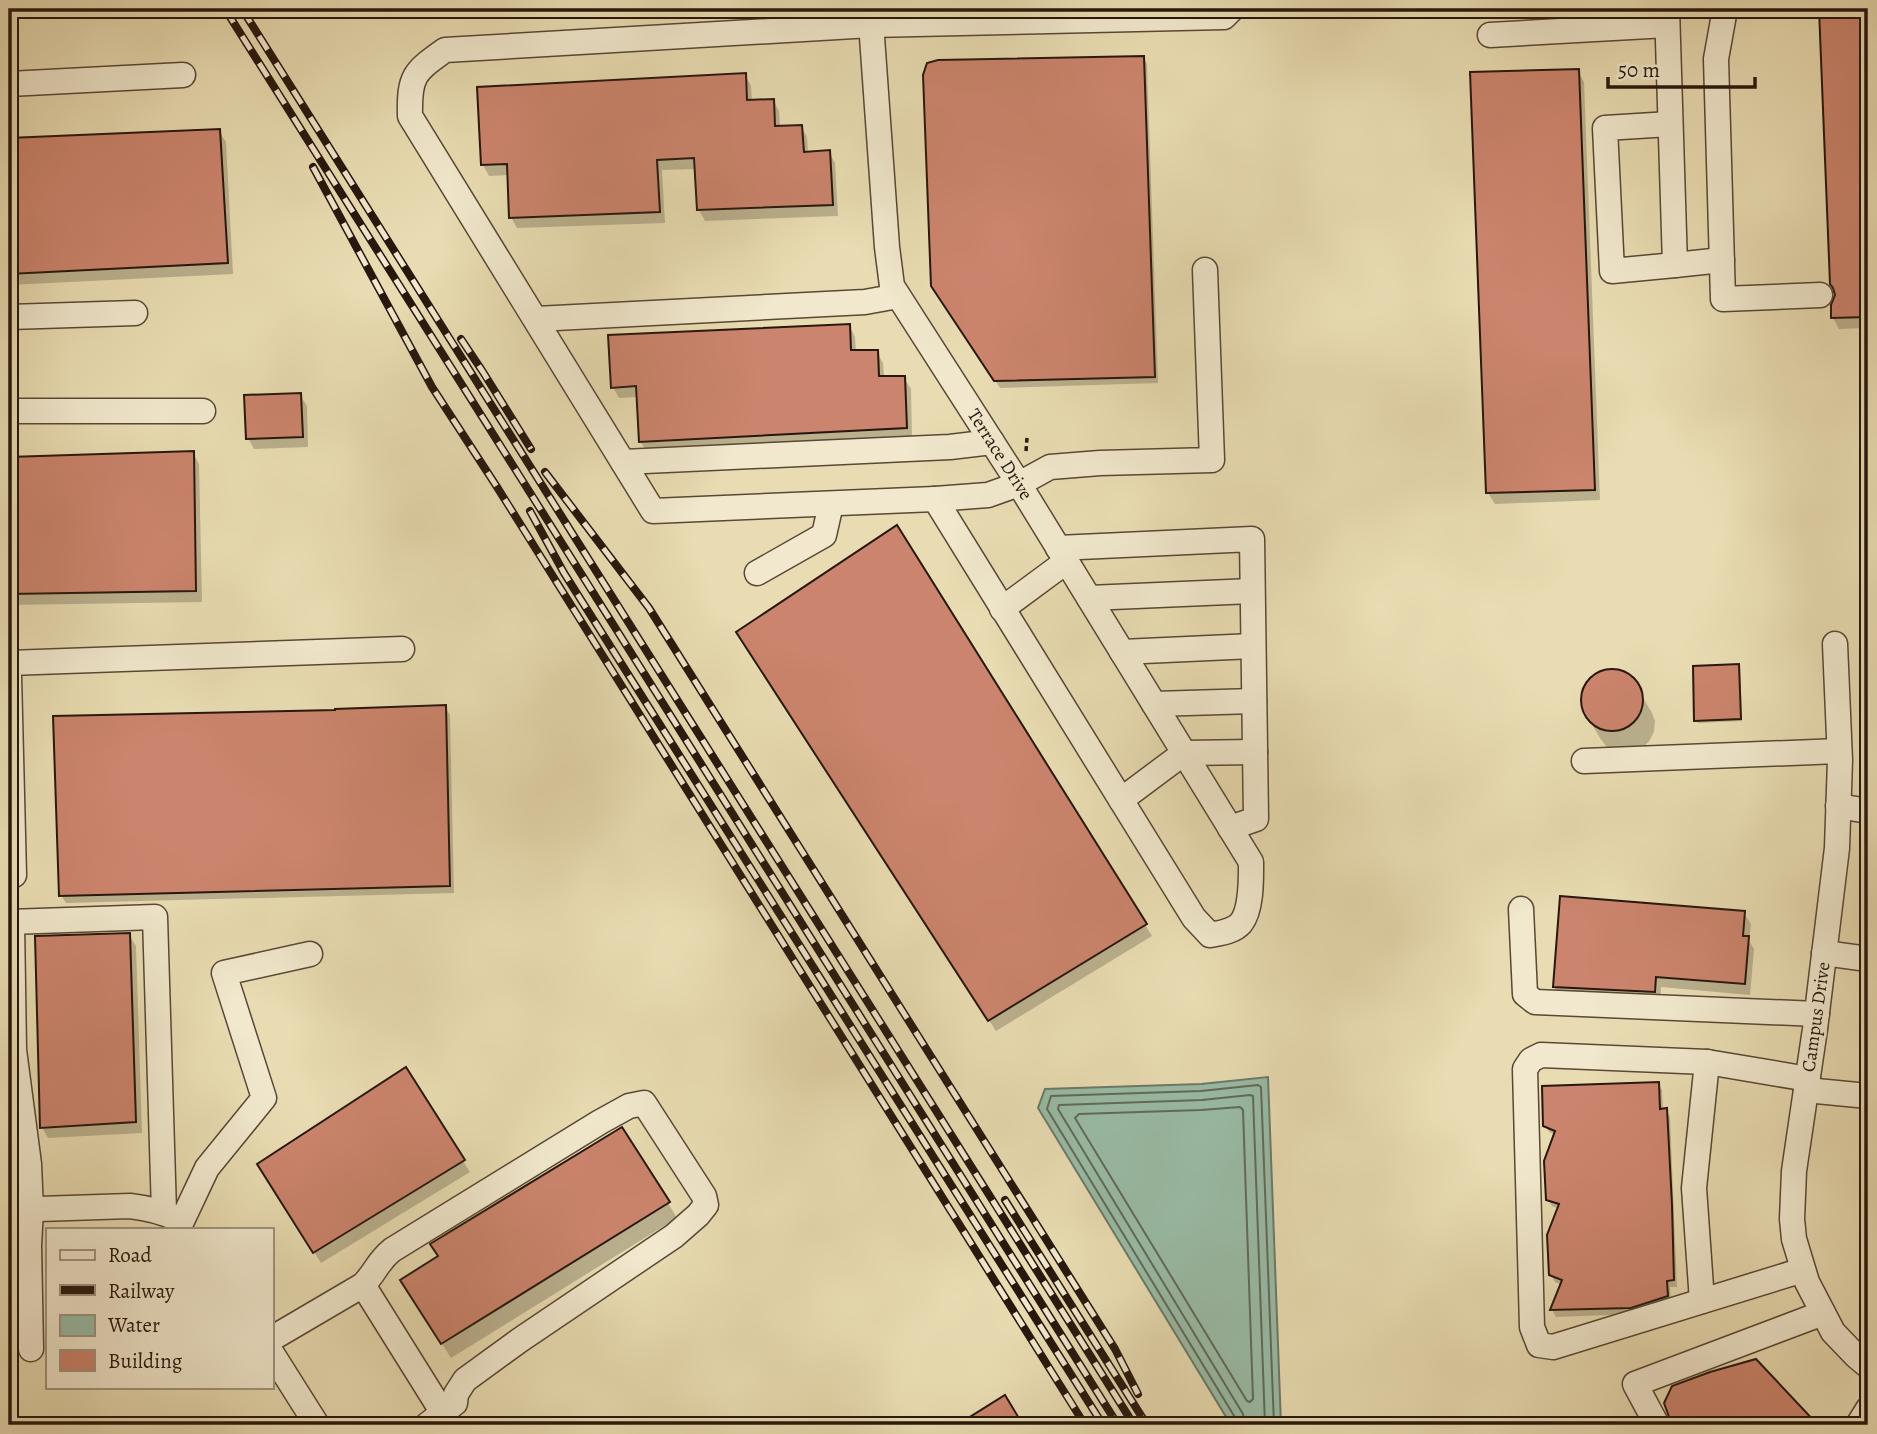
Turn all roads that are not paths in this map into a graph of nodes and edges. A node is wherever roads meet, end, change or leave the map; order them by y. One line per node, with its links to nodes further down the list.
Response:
1 (1232, 9): 3 (street)
2 (1725, 9): 9 (street)
3 (871, 17): 13 (street, Terrace Drive); 16 (street)
4 (1667, 17): 5 (street); 8 (street)
5 (1490, 35)
6 (183, 75): 7 (street)
7 (9, 84)
8 (1670, 124): 10 (street); 10 (street)
9 (1722, 260): 10 (street); 12 (street)
10 (1675, 265)
11 (1205, 270): 21 (street)
12 (1820, 295)
13 (898, 296): 16 (street); 19 (street, Terrace Drive)
14 (135, 313): 15 (street)
15 (9, 317)
16 (536, 319): 20 (street)
17 (9, 411): 18 (street)
18 (204, 411)
19 (992, 442): 20 (street); 21 (street, Terrace Drive)
20 (623, 462): 23 (street)
21 (1019, 484): 22 (street); 24 (street, Terrace Drive)
22 (936, 499): 23 (street); 28 (street)
23 (831, 504): 25 (street)
24 (1062, 555): 26 (street); 27 (street, Terrace Drive); 28 (street)
25 (757, 573)
26 (1252, 591): 27 (street); 30 (street)
27 (1089, 598): 32 (street, Terrace Drive)
28 (1002, 609): 41 (street)
29 (1835, 644): 37 (street, Campus Drive)
30 (1253, 646): 32 (street); 35 (street)
31 (402, 649): 33 (street)
32 (1122, 652): 36 (street, Terrace Drive)
33 (9, 663)
34 (9, 675): 45 (street)
35 (1254, 701): 36 (street); 38 (street)
36 (1154, 704): 39 (street, Terrace Drive)
37 (1839, 751): 40 (street); 42 (street, Campus Drive)
38 (1255, 752): 39 (street); 44 (street)
39 (1184, 753): 41 (street); 44 (street, Terrace Drive)
40 (1584, 761)
41 (1121, 800): 44 (street, Terrace Drive)
42 (1838, 806): 43 (street); 48 (street, Campus Drive)
43 (1868, 811)
44 (1230, 828)
45 (14, 875)
46 (1521, 909): 51 (street)
47 (10, 922): 55 (street); 56 (street)
48 (1825, 953): 50 (street); 51 (street, Campus Drive)
49 (310, 954): 56 (street)
50 (1868, 959)
51 (1817, 1014): 53 (street, Campus Drive)
52 (1707, 1062): 53 (street); 59 (street); 59 (street)
53 (1807, 1084): 54 (street); 57 (street, Campus Drive)
54 (1868, 1096)
55 (20, 1210): 56 (street); 62 (street)
56 (179, 1221)
57 (1803, 1270): 59 (street); 60 (street, Campus Drive)
58 (363, 1285): 61 (street); 66 (street); 66 (street)
59 (1702, 1301)
60 (1823, 1313): 64 (street, Campus Drive); 68 (street)
61 (273, 1338)
62 (31, 1349)
63 (273, 1355): 67 (street)
64 (1868, 1366)
65 (1868, 1409): 69 (street)
66 (435, 1419)
67 (317, 1425)
68 (1657, 1425)
69 (1858, 1425)

